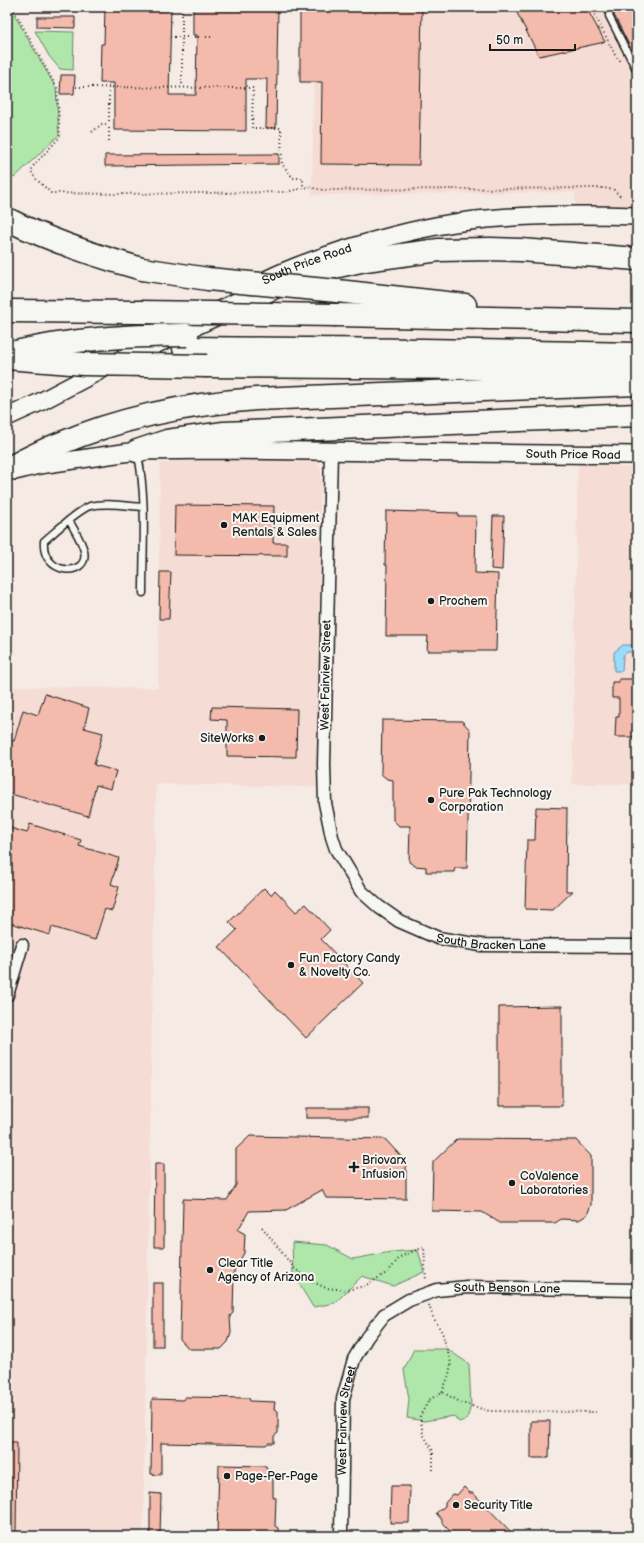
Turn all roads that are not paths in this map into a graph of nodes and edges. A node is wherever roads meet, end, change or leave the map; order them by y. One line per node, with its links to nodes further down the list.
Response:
1 (616, 7): 2 (lane)
2 (637, 71)
3 (637, 216): 11 (main road, South Price Road)
4 (7, 219): 7 (highway, bridge)
5 (637, 259): 11 (highway)
6 (7, 311): 7 (highway, bridge)
7 (616, 321): 8 (highway)
8 (637, 321)
9 (637, 340): 10 (highway)
10 (185, 342): 12 (highway, bridge); 13 (highway); 15 (highway, bridge)
11 (144, 347): 19 (main road, South Price Road)
12 (7, 354)
13 (637, 354)
14 (7, 358): 16 (highway, bridge)
15 (7, 366)
16 (637, 369)
17 (637, 384): 23 (highway)
18 (637, 415): 20 (highway)
19 (7, 417)
20 (137, 451): 21 (main road, South Price Road); 24 (main road, South Price Road); 25 (lane)
21 (331, 452): 22 (main road, South Price Road); 28 (street, West Fairview Street)
22 (637, 455)
23 (7, 469)
24 (7, 472)
25 (143, 507): 26 (lane); 27 (lane)
26 (69, 520): 26 (lane)
27 (143, 593)
28 (361, 891): 30 (street, South Bracken Lane)
29 (22, 945): 31 (street)
30 (637, 946)
31 (7, 995)
32 (637, 1290): 33 (street, South Benson Lane)
33 (384, 1315): 34 (street, West Fairview Street)
34 (341, 1536)

